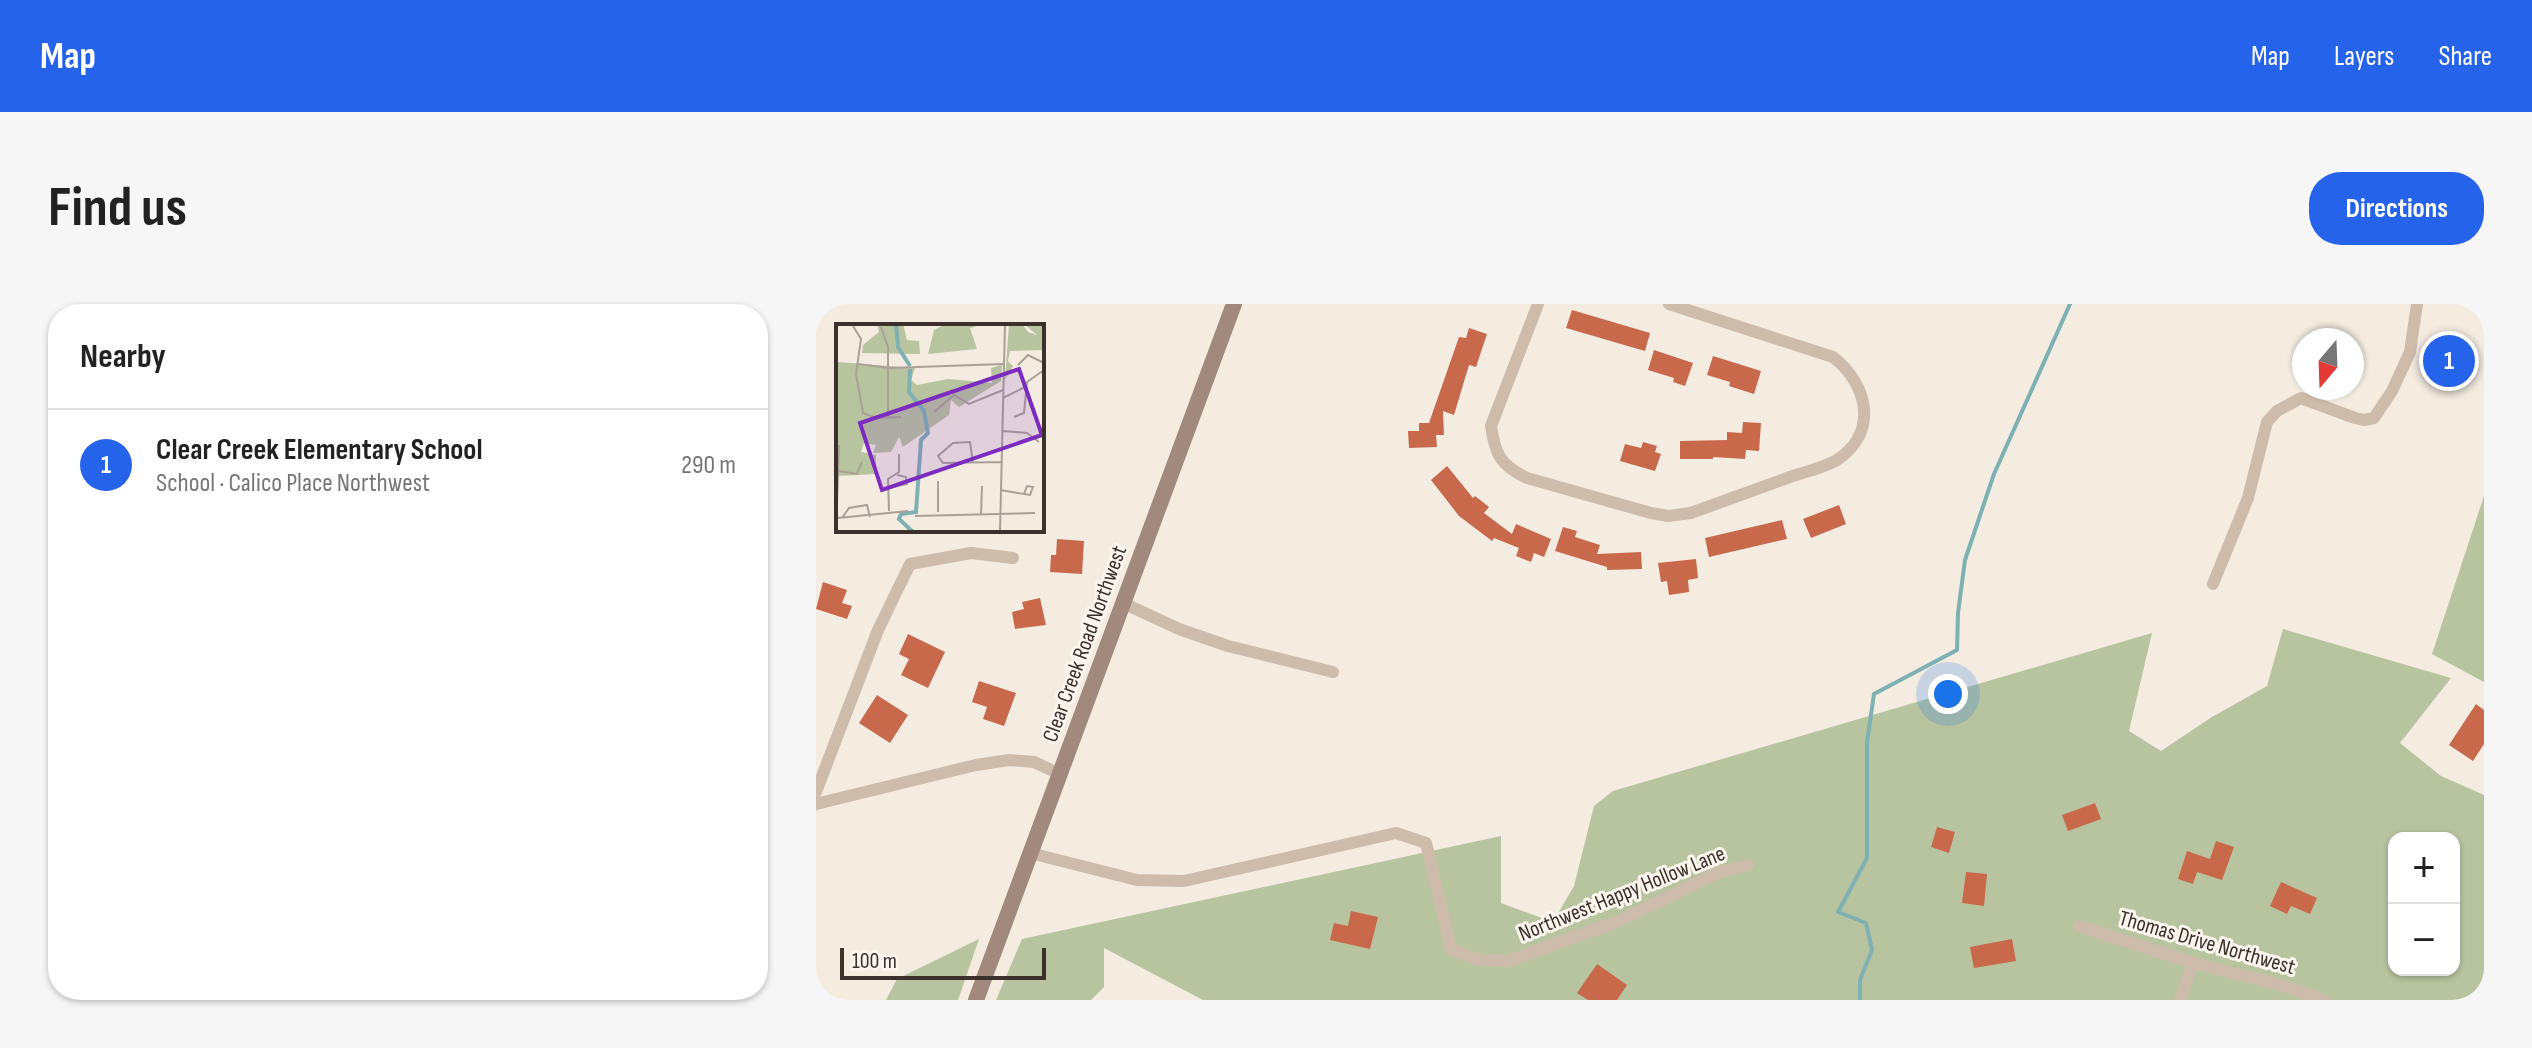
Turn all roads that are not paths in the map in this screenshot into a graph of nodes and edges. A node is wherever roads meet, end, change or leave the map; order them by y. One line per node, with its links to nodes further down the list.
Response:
1 (1234, 304): 7 (main road, Clear Creek Road Northwest)
2 (1538, 304): 3 (street)
3 (1669, 304)
4 (2417, 304): 6 (street)
5 (1013, 558): 10 (street)
6 (2213, 584)
7 (1123, 603): 8 (street); 9 (main road, Clear Creek Road Northwest)
8 (1333, 672)
9 (1060, 774): 11 (street); 12 (main road, Clear Creek Road Northwest)
10 (816, 792)
11 (816, 804)
12 (1030, 853): 13 (street, Northwest Happy Hollow Lane); 16 (main road, Clear Creek Road Northwest)
13 (1748, 865)
14 (2079, 926): 15 (street, Thomas Drive Northwest)
15 (2193, 963): 17 (street); 18 (street, Thomas Drive Northwest)
16 (976, 1000)
17 (2180, 1000)
18 (2324, 1000)

